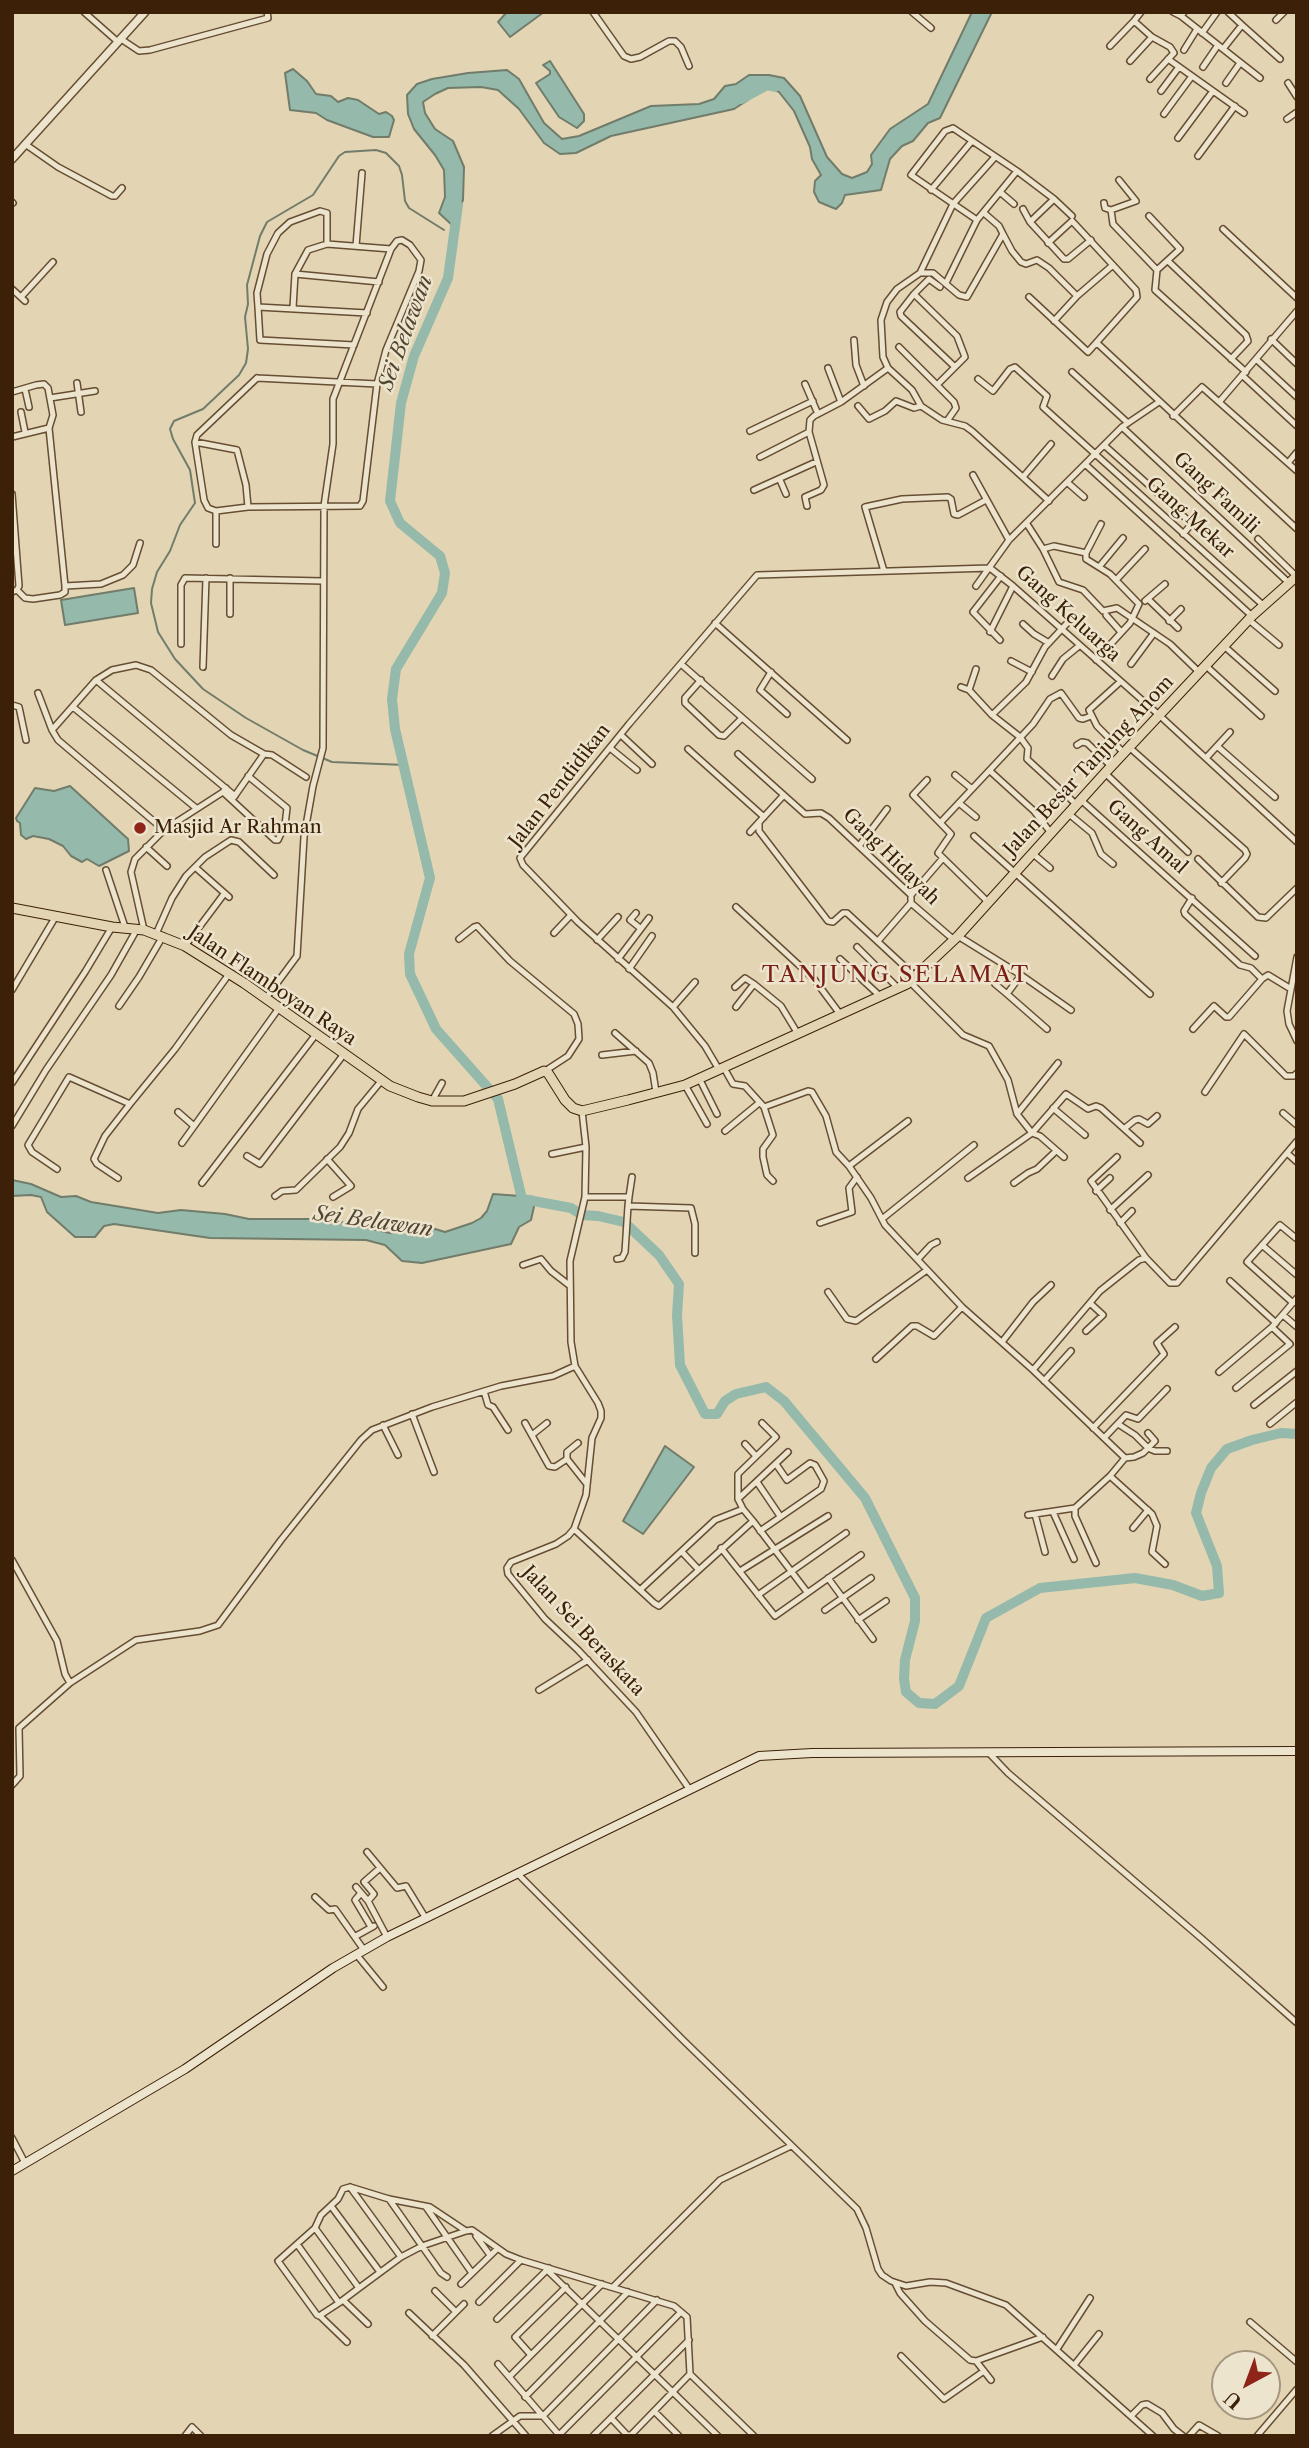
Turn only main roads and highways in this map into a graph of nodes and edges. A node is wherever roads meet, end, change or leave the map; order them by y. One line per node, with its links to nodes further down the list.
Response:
1 (1294, 578): 3 (main road, Jalan Besar Tanjung Anom)
2 (13, 909): 3 (main road, Jalan Flamboyan Raya)
3 (656, 1092)
4 (1297, 1751): 5 (main road)
5 (12, 2171)

